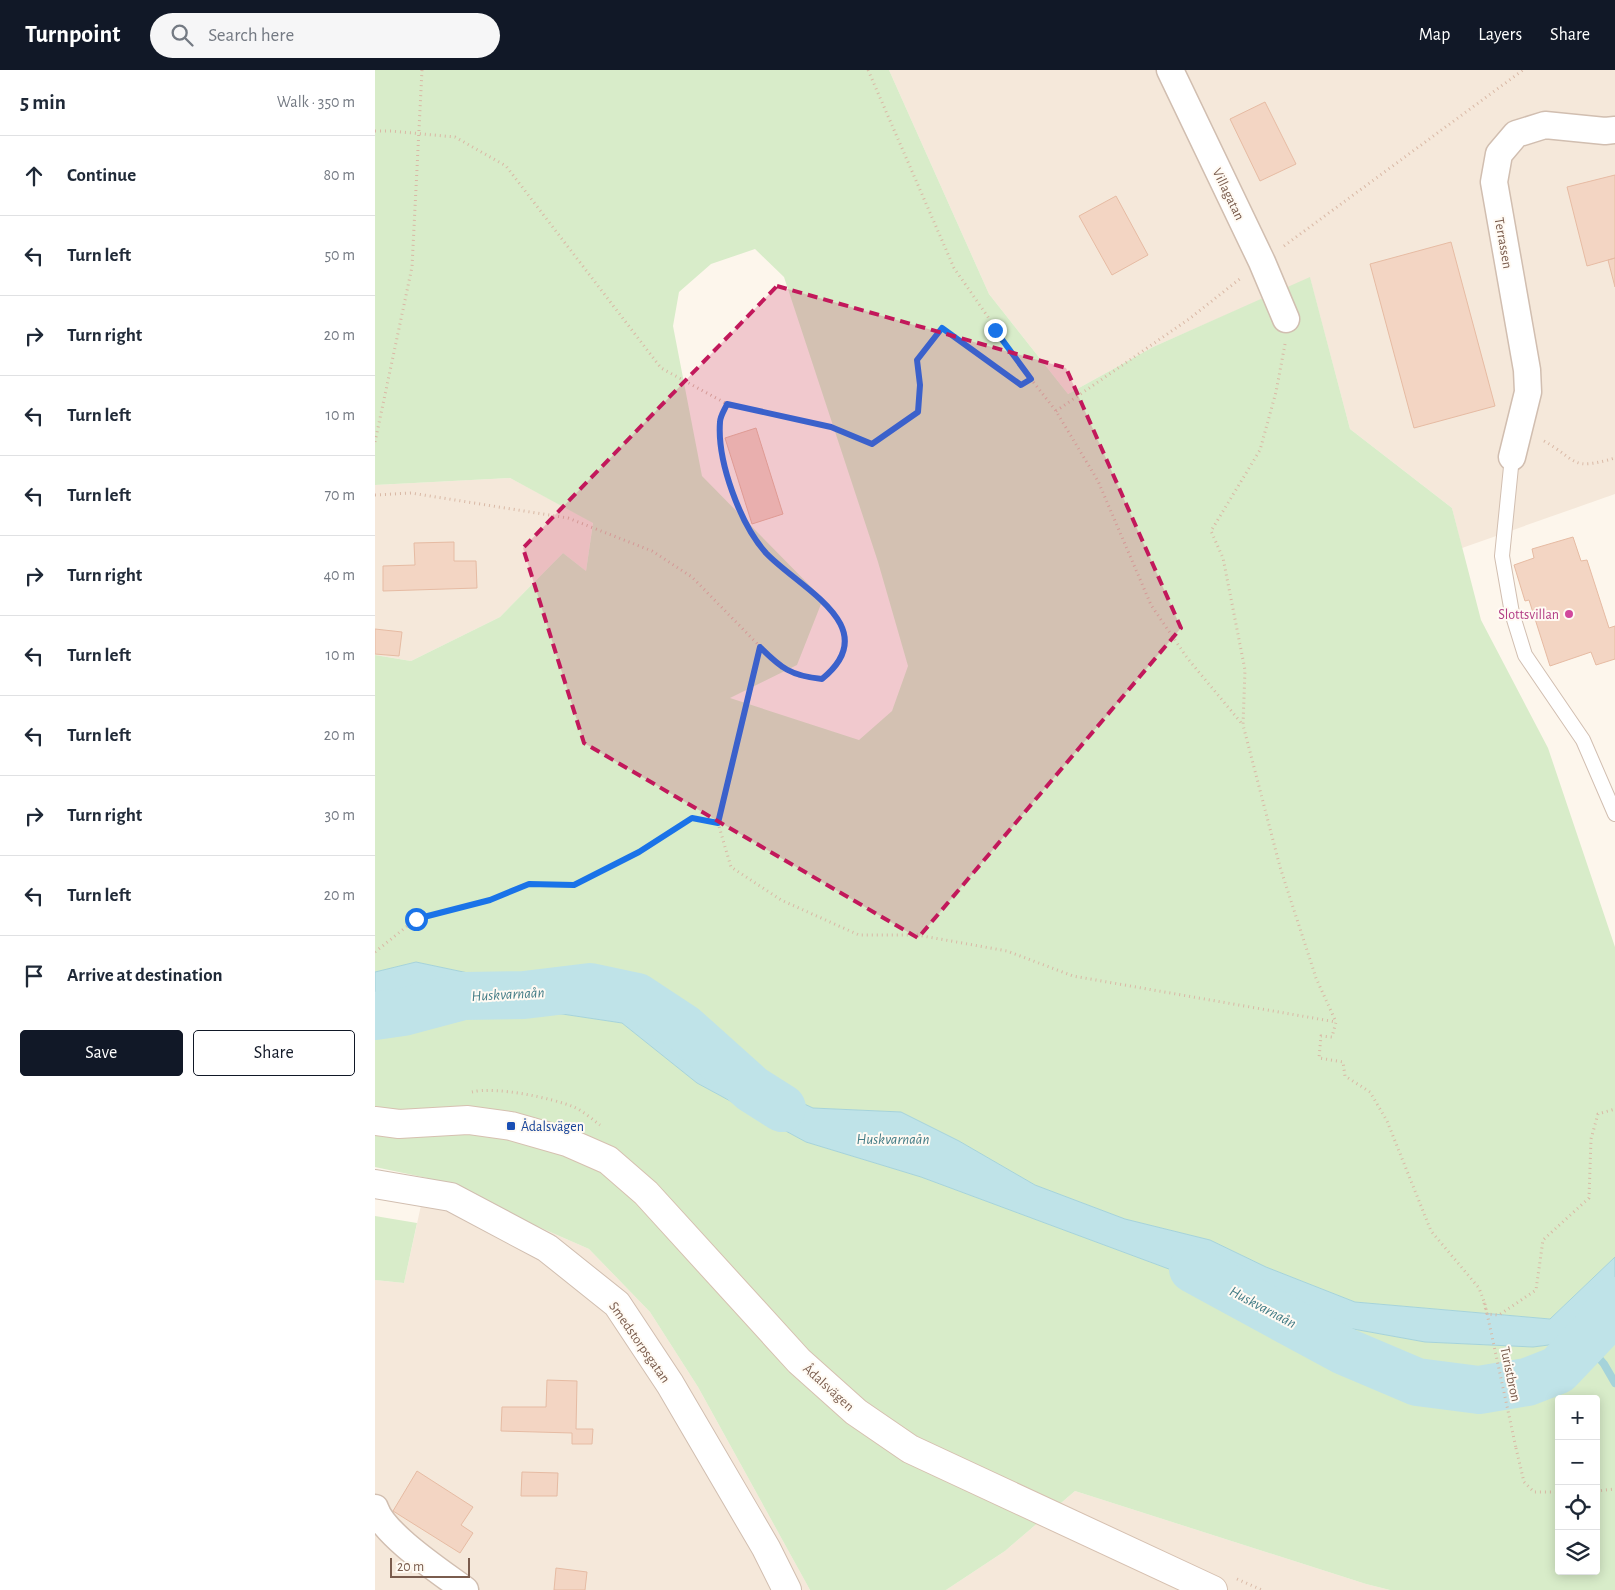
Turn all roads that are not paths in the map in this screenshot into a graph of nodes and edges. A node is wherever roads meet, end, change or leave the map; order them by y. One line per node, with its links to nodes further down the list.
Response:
1 (1170, 70): 3 (street, Villagatan)
2 (1615, 130): 4 (street, Terrassen)
3 (1286, 319)
4 (1512, 456): 5 (lane)
5 (1615, 814)
6 (375, 1121): 9 (main road, Ådalsvägen)
7 (375, 1184): 11 (main road, Smedstorpsgatan)
8 (375, 1508): 10 (street)
9 (1224, 1584)
10 (465, 1590)
11 (787, 1590)

